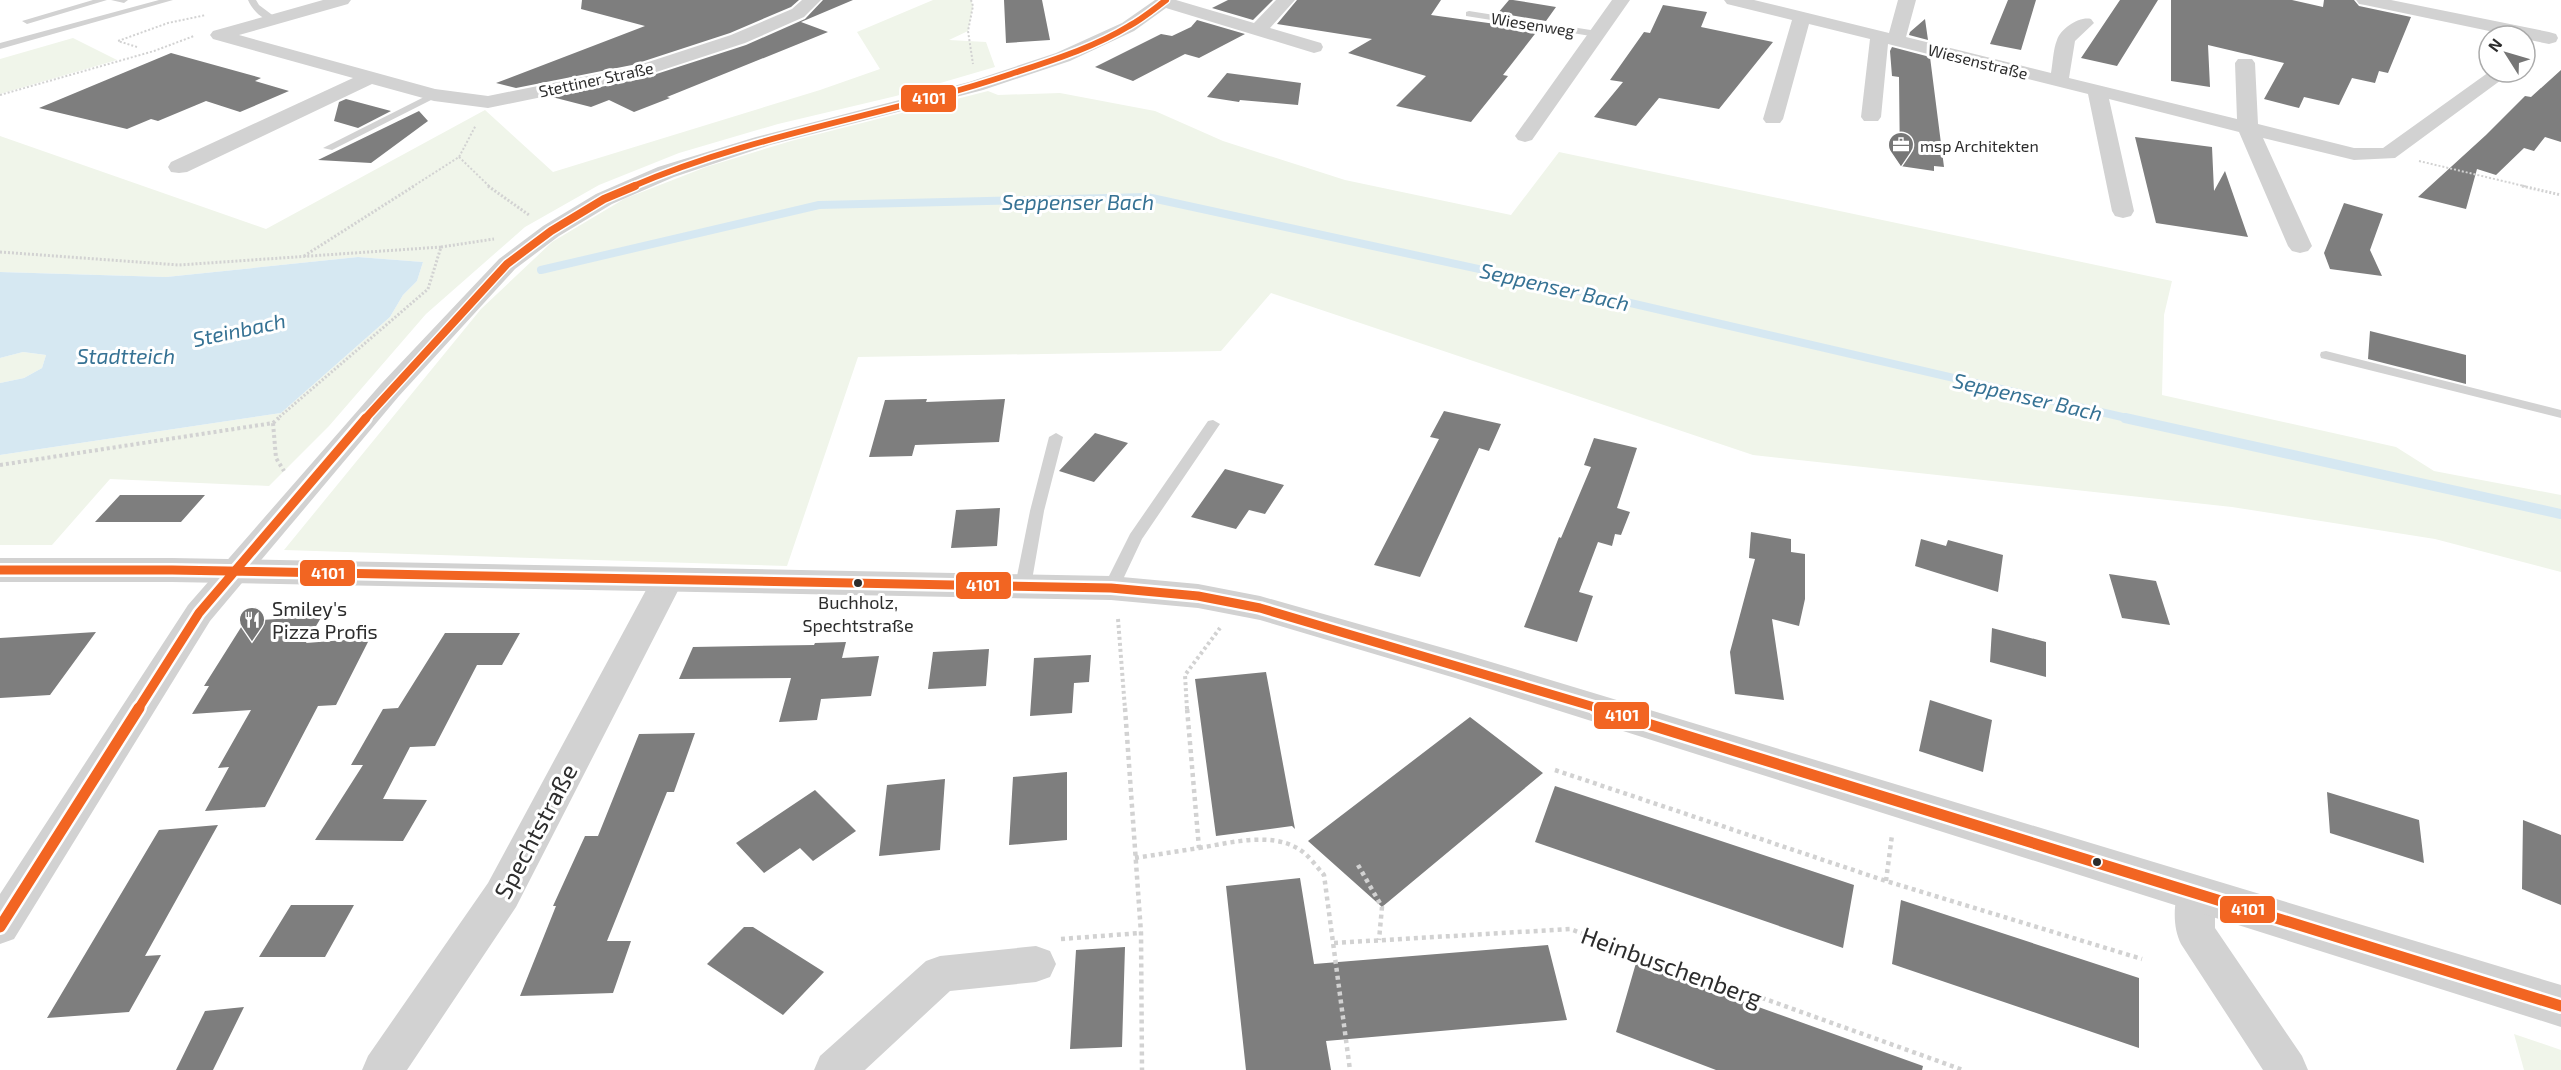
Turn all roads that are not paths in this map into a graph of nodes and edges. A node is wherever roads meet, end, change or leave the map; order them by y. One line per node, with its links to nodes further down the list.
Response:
1 (102, 0): 17 (lane)
2 (115, 0): 3 (lane)
3 (124, 0)
4 (169, 0): 23 (lane)
5 (252, 0): 16 (lane)
6 (342, 0): 16 (street)
7 (812, 0): 31 (street, Stettiner Straße)
8 (1286, 0): 19 (street)
9 (1621, 0): 20 (street, Wiesenweg)
10 (1733, 0): 15 (street, Wiesenstraße)
11 (1907, 0): 22 (street)
12 (2365, 0): 21 (street)
13 (1165, 1): 19 (street); 45 (street)
14 (1469, 14): 20 (lane, Wiesenweg)
15 (1802, 18): 22 (street, Wiesenstraße); 33 (street)
16 (272, 19): 27 (street, Stettiner Straße)
17 (27, 21)
18 (2085, 23): 28 (street)
19 (1258, 30): 24 (street)
20 (1598, 34): 35 (street, Wiesenweg)
21 (2555, 34): 25 (street)
22 (1887, 39): 28 (street, Wiesenstraße); 32 (street)
23 (0, 46)
24 (1314, 46)
25 (2537, 47)
26 (2245, 63): 34 (street)
27 (369, 78): 31 (street, Stettiner Straße); 37 (street)
28 (2059, 81): 30 (street, Wiesenstraße)
29 (2485, 84): 34 (street, Wiesenstraße)
30 (2097, 91): 34 (street, Wiesenstraße); 38 (street)
31 (434, 95): 36 (lane)
32 (1871, 117)
33 (1773, 118)
34 (2248, 128): 39 (street)
35 (1525, 136)
36 (328, 148)
37 (179, 167)
38 (2123, 211)
39 (2300, 246)
40 (2326, 355): 41 (lane)
41 (2561, 414)
42 (1213, 424): 48 (lane)
43 (1056, 437): 47 (lane)
44 (0, 570): 45 (street)
45 (234, 571): 46 (street); 50 (street)
46 (668, 579): 47 (street); 53 (street, Spechtstraße)
47 (1023, 586): 48 (street)
48 (1114, 588): 49 (street)
49 (2196, 893): 52 (street); 55 (street)
50 (0, 927)
51 (1036, 964): 54 (street)
52 (2561, 1006)
53 (383, 1070)
54 (835, 1070)
55 (2287, 1070)

